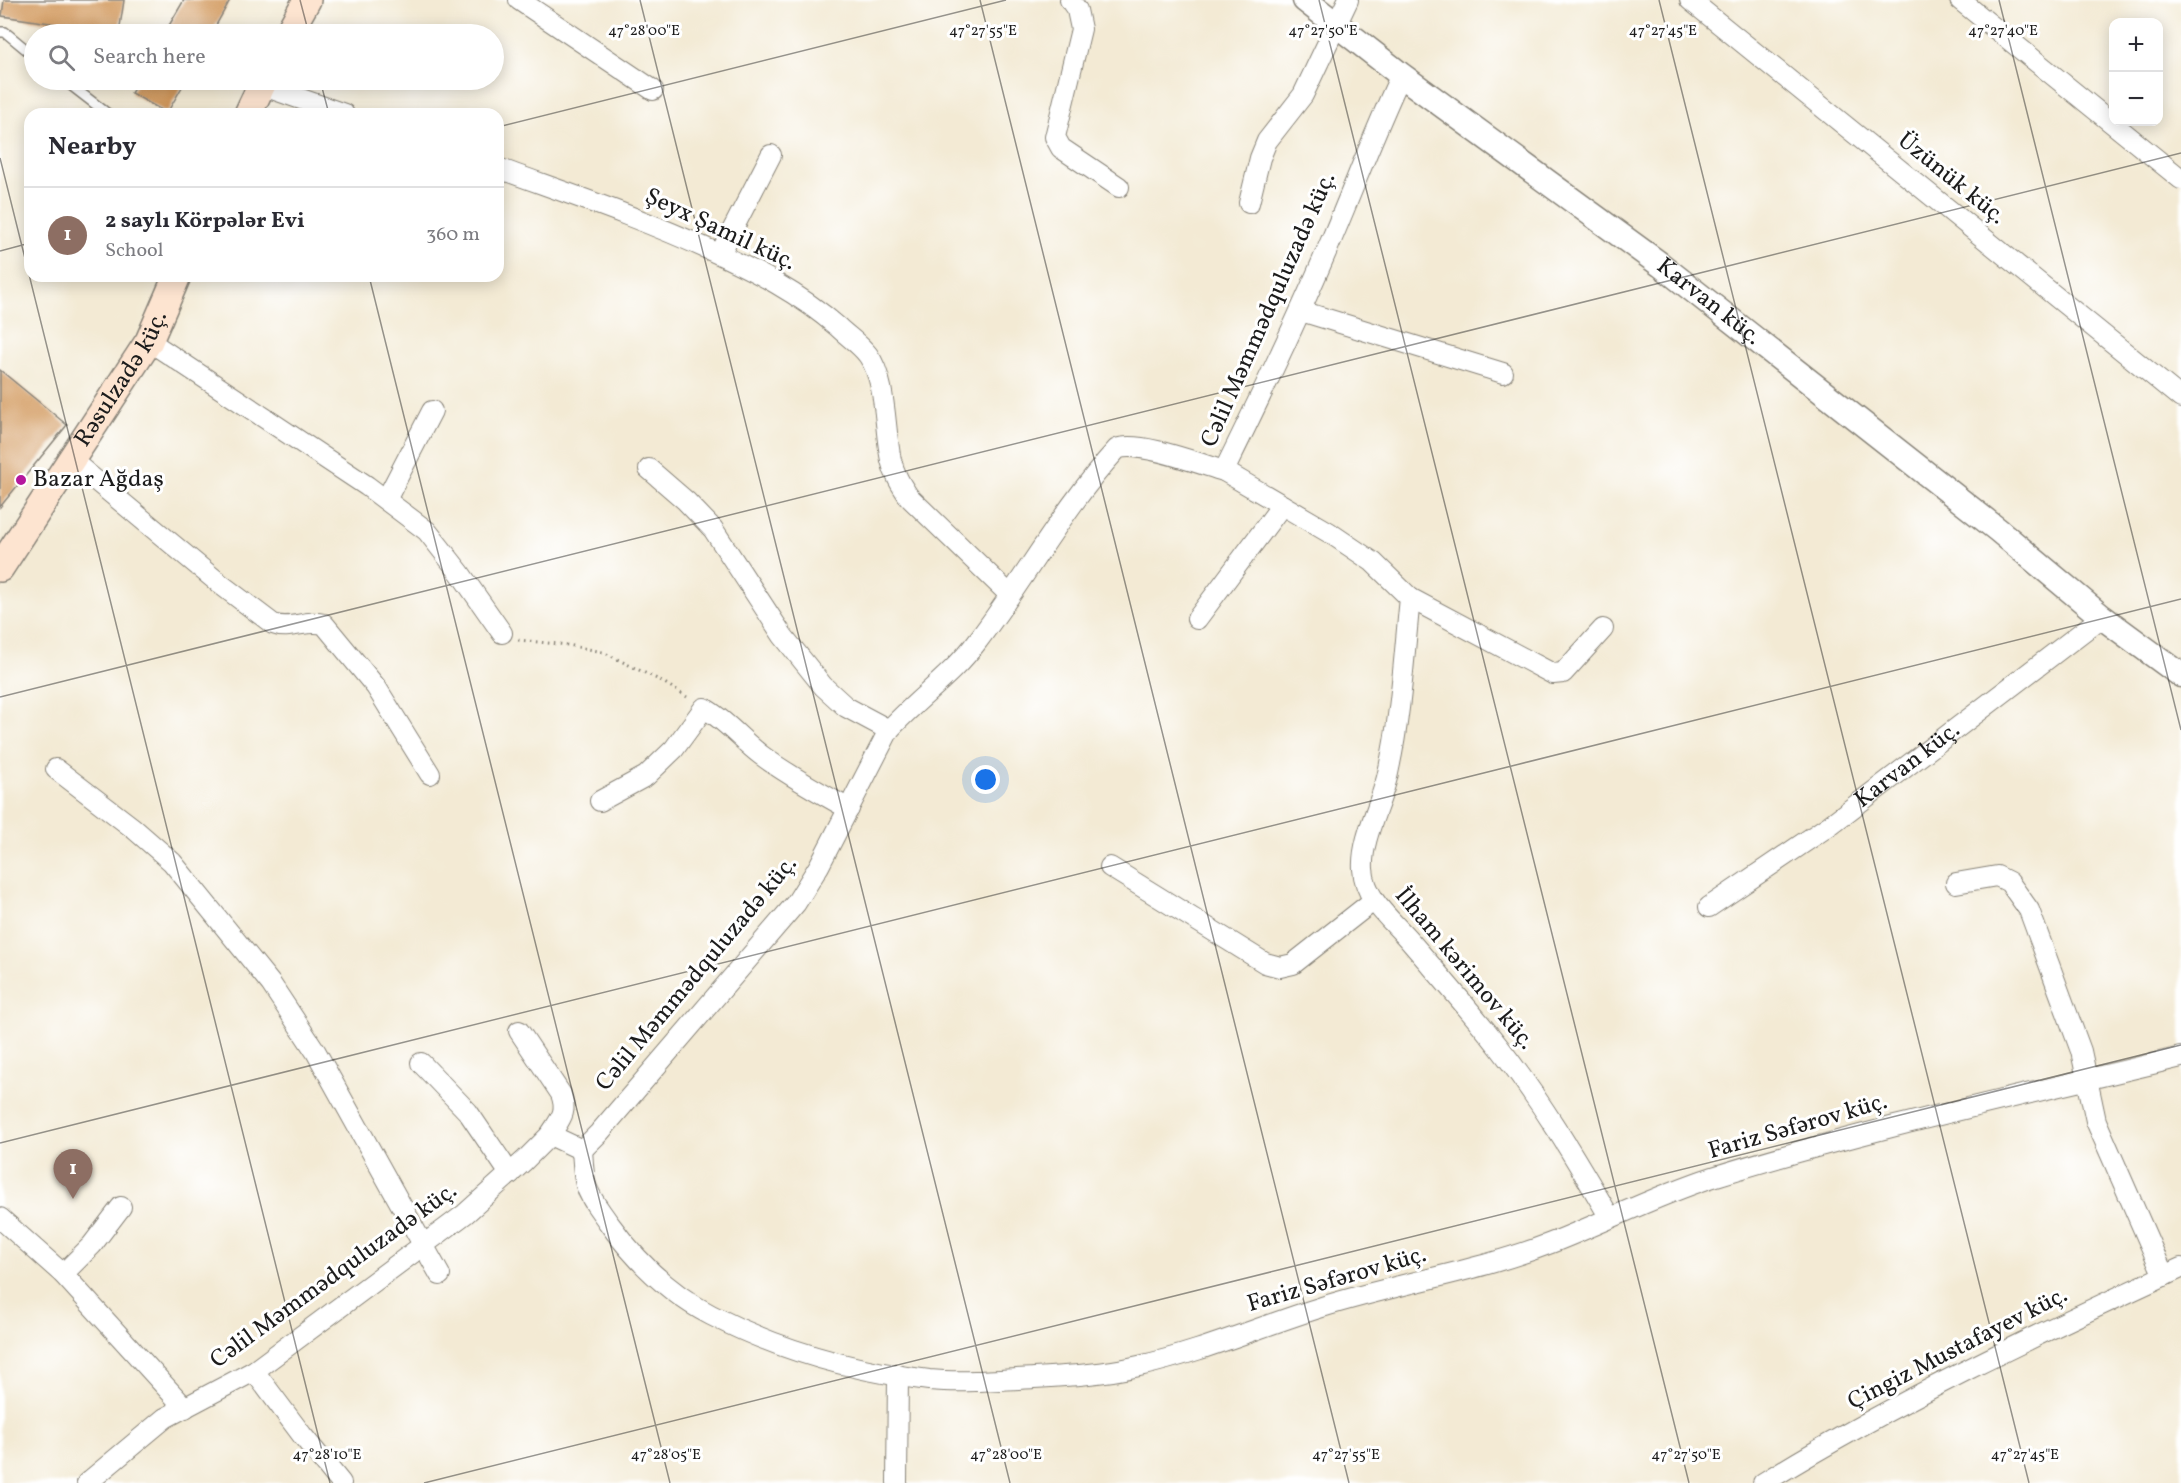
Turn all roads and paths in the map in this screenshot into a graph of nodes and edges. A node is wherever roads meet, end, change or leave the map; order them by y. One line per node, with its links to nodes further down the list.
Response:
1 (519, 0): 16 (street)
2 (1070, 0): 23 (street)
3 (1305, 0): 9 (street, Karvan küç.)
4 (1348, 0): 9 (street)
5 (1690, 0): 30 (street, Üzünük küç.)
6 (1960, 0): 22 (street)
7 (302, 2): 8 (main road)
8 (292, 24)
9 (1336, 24): 12 (street, Karvan küç.); 24 (street)
10 (0, 32): 11 (lane)
11 (24, 48)
12 (1401, 75): 27 (street, Cəlil Məmmədquluzadə küç.); 40 (street, Karvan küç.)
13 (77, 90): 17 (lane)
14 (258, 90): 18 (main road)
15 (282, 90): 19 (street)
16 (653, 90)
17 (100, 108)
18 (251, 108)
19 (329, 108)
20 (771, 155): 25 (street)
21 (504, 170): 25 (street, Şeyx Şamil küç.)
22 (2181, 179)
23 (1119, 187)
24 (1250, 203)
25 (720, 254): 38 (street, Şeyx Şamil küç.)
26 (174, 282): 28 (main road, Rəsulzadə küç.)
27 (1301, 311): 29 (street); 34 (street, Cəlil Məmmədquluzadə küç.)
28 (149, 340): 32 (main road, Rəsulzadə küç.); 35 (street)
29 (1503, 373)
30 (2181, 398)
31 (432, 411): 35 (street)
32 (71, 460): 37 (main road, Rəsulzadə küç.); 48 (street)
33 (649, 469): 46 (street)
34 (1224, 471): 36 (street); 38 (street, Cəlil Məmmədquluzadə küç.)
35 (386, 500): 43 (street)
36 (1282, 505): 39 (street); 41 (street)
37 (0, 568)
38 (1010, 595): 46 (street, Cəlil Məmmədquluzadə küç.)
39 (1410, 598): 42 (street); 53 (street, İlham kərimov küç.)
40 (2102, 617): 44 (street, Karvan küç.); 54 (street, Karvan küç.)
41 (1197, 619)
42 (1603, 629)
43 (502, 633): 45 (path)
44 (2181, 675)
45 (704, 708): 49 (street); 50 (street)
46 (889, 730): 50 (street, Cəlil Məmmədquluzadə küç.)
47 (56, 769): 65 (street)
48 (430, 774)
49 (600, 801)
50 (849, 809): 60 (street, Cəlil Məmmədquluzadə küç.)
51 (1110, 867): 53 (street)
52 (1956, 883): 58 (street)
53 (1373, 901): 64 (street, İlham kərimov küç.)
54 (1709, 907)
55 (519, 1031): 59 (street, Cəlil Məmmədquluzadə küç.)
56 (2181, 1057): 58 (street, Fariz Səfərov küç.)
57 (422, 1063): 61 (street)
58 (2087, 1080): 64 (street, Fariz Səfərov küç.); 66 (street)
59 (550, 1135): 60 (street); 61 (street, Cəlil Məmmədquluzadə küç.)
60 (582, 1150): 70 (street, Fariz Səfərov küç.)
61 (510, 1174): 65 (street, Cəlil Məmmədquluzadə küç.)
62 (121, 1207): 67 (street)
63 (0, 1218): 67 (street)
64 (1610, 1218): 70 (street, Fariz Səfərov küç.)
65 (422, 1245): 68 (street); 69 (street, Cəlil Məmmədquluzadə küç.)
66 (2173, 1272): 75 (street, Çingiz Mustafayev küç.)
67 (63, 1274): 71 (street)
68 (440, 1275)
69 (254, 1371): 71 (street, Cəlil Məmmədquluzadə küç.); 73 (street)
70 (898, 1375): 74 (street)
71 (185, 1408): 72 (street, Cəlil Məmmədquluzadə küç.)
72 (87, 1483)
73 (341, 1483)
74 (897, 1483)
75 (1762, 1483)

